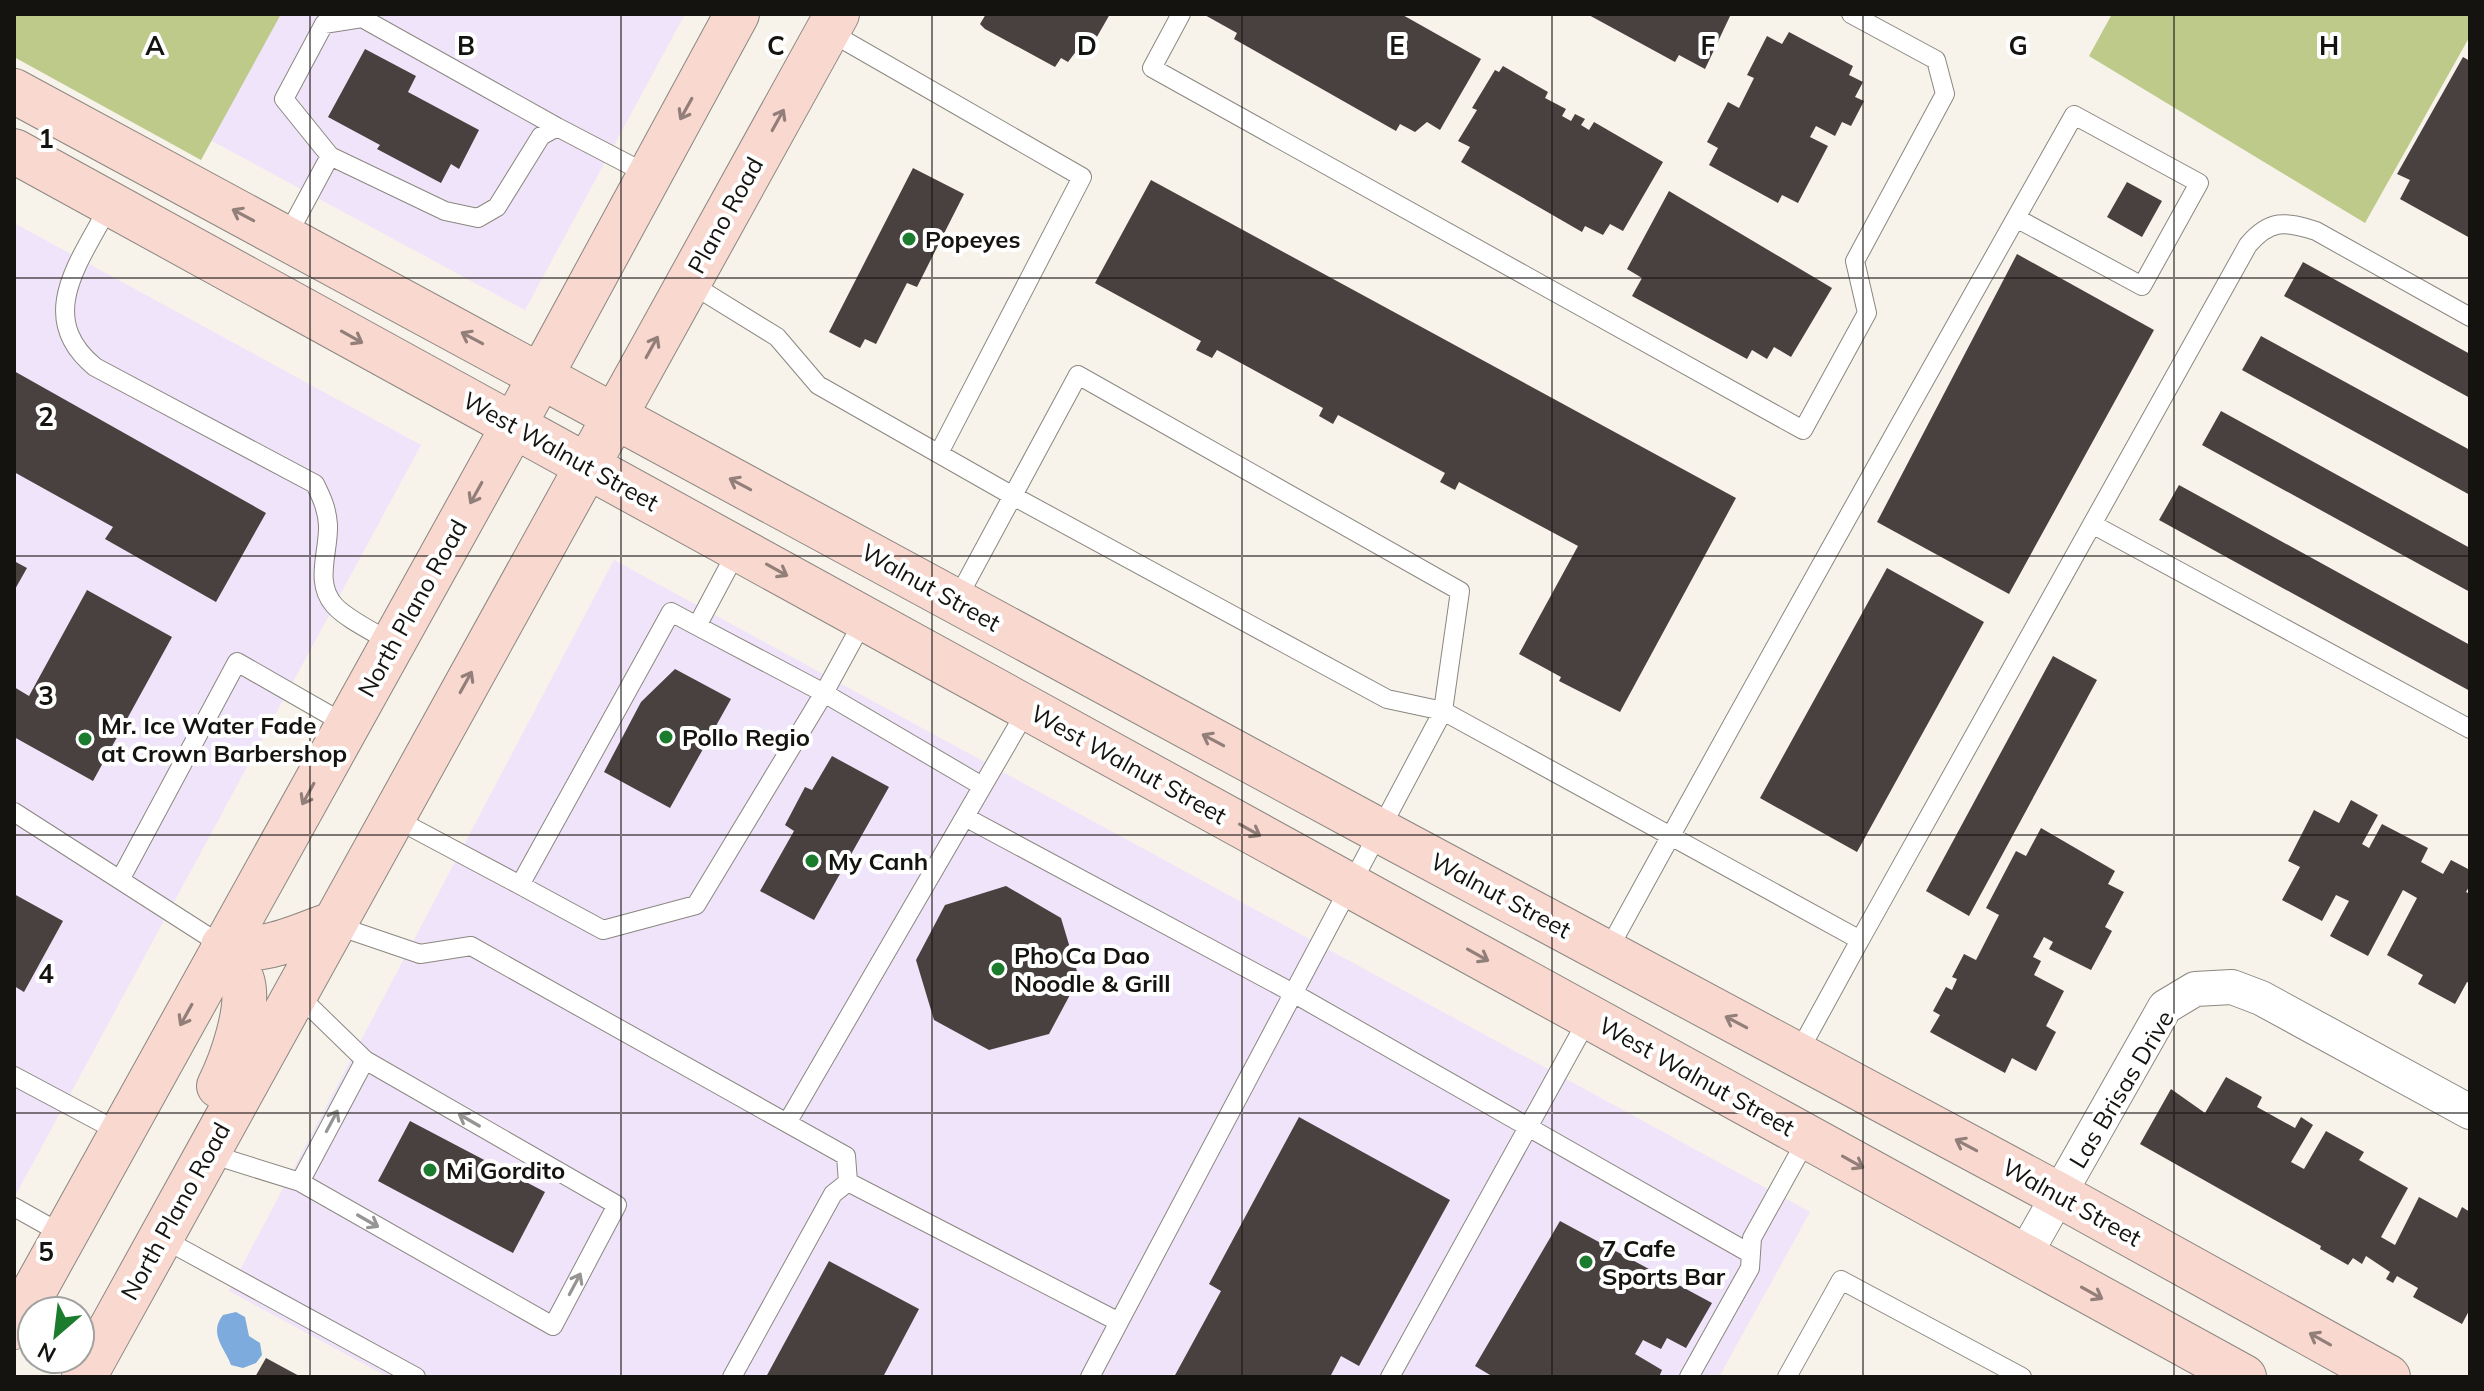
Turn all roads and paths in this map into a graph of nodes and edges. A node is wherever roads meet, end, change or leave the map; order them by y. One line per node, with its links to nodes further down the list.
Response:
1 (737, 14): 9 (main road, North Plano Road, one-way to 9)
2 (1181, 14): 3 (lane)
3 (1851, 14)
4 (832, 22): 13 (main road, Plano Road, one-way to 4); 18 (lane)
5 (14, 91): 12 (main road, one-way to 5)
6 (557, 127): 8 (lane); 8 (lane); 9 (lane)
7 (14, 151): 10 (main road, West Walnut Street)
8 (330, 156): 12 (lane)
9 (649, 175): 15 (main road, North Plano Road)
10 (110, 204): 17 (main road, West Walnut Street, one-way to 17); 26 (lane)
11 (2016, 218): 11 (lane); 37 (lane)
12 (286, 238): 15 (main road, one-way to 12)
13 (688, 282): 16 (main road, Plano Road, one-way to 13); 18 (lane)
14 (2470, 317): 21 (lane)
15 (541, 375): 16 (main road); 17 (main road, North Plano Road)
16 (614, 415): 19 (main road, North Plano Road); 23 (main road, Walnut Street, one-way to 16)
17 (514, 425): 19 (main road, West Walnut Street); 26 (main road, North Plano Road, one-way to 26)
18 (939, 453): 20 (lane)
19 (586, 465): 22 (main road, West Walnut Street); 34 (main road, North Plano Road, one-way to 19)
20 (1013, 496): 23 (lane); 29 (lane); 29 (lane)
21 (2092, 524): 31 (lane); 42 (lane)
22 (738, 549): 24 (main road, West Walnut Street, one-way to 24); 25 (lane)
23 (956, 601): 36 (main road, Walnut Street, one-way to 23)
24 (865, 618): 27 (lane); 28 (main road, West Walnut Street)
25 (697, 626): 27 (lane); 39 (lane)
26 (392, 643): 30 (main road, North Plano Road)
27 (824, 693): 32 (lane); 39 (lane)
28 (1028, 708): 32 (lane); 40 (main road, West Walnut Street, one-way to 40)
29 (1443, 711): 36 (lane); 37 (lane)
30 (347, 725): 38 (lane); 43 (main road, North Plano Road, one-way to 43)
31 (2470, 729)
32 (982, 786): 35 (lane)
33 (14, 812): 38 (lane)
34 (392, 817): 39 (lane); 41 (main road, North Plano Road)
35 (965, 817): 46 (lane); 52 (lane)
36 (1380, 830): 40 (lane); 44 (main road, Walnut Street)
37 (1670, 836): 42 (lane); 44 (lane)
38 (120, 880): 43 (lane)
39 (520, 885)
40 (1350, 885): 46 (lane); 47 (main road, West Walnut Street, one-way to 47)
41 (332, 924): 43 (main road); 45 (main road, North Plano Road); 52 (lane)
42 (1860, 940): 48 (lane)
43 (223, 946): 54 (main road, North Plano Road, one-way to 54); 61 (main road)
44 (1607, 952): 48 (main road, Walnut Street, one-way to 44)
45 (295, 992): 49 (lane); 56 (main road, North Plano Road)
46 (1293, 993): 53 (lane); 65 (lane)
47 (1589, 1017): 53 (lane); 55 (main road, West Walnut Street)
48 (1797, 1055): 59 (main road, Walnut Street, one-way to 48)
49 (365, 1060): 57 (lane, one-way to 49); 57 (lane, one-way to 49)
50 (14, 1076): 54 (lane)
51 (2470, 1112): 59 (street, Las Brisas Drive)
52 (787, 1123): 58 (lane)
53 (1528, 1128): 63 (lane); 71 (lane)
54 (121, 1133): 62 (main road, North Plano Road)
55 (1808, 1137): 63 (lane); 64 (main road, West Walnut Street, one-way to 64)
56 (207, 1153): 57 (lane); 61 (main road, North Plano Road)
57 (300, 1182)
58 (848, 1182): 65 (lane); 69 (lane)
59 (2059, 1195): 64 (street, Las Brisas Drive); 76 (main road, Walnut Street, one-way to 59)
60 (14, 1207): 62 (lane)
61 (170, 1219): 67 (main road, North Plano Road); 68 (lane)
62 (64, 1235): 66 (main road, North Plano Road)
63 (1751, 1254): 72 (lane)
64 (2024, 1256): 75 (main road, West Walnut Street, one-way to 75)
65 (1119, 1322): 70 (lane)
66 (14, 1327)
67 (84, 1377)
68 (416, 1377)
69 (732, 1377)
70 (1090, 1377)
71 (1390, 1377)
72 (1689, 1377)
73 (1787, 1377): 74 (lane)
74 (2022, 1377)
75 (2244, 1377)
76 (2388, 1377)

